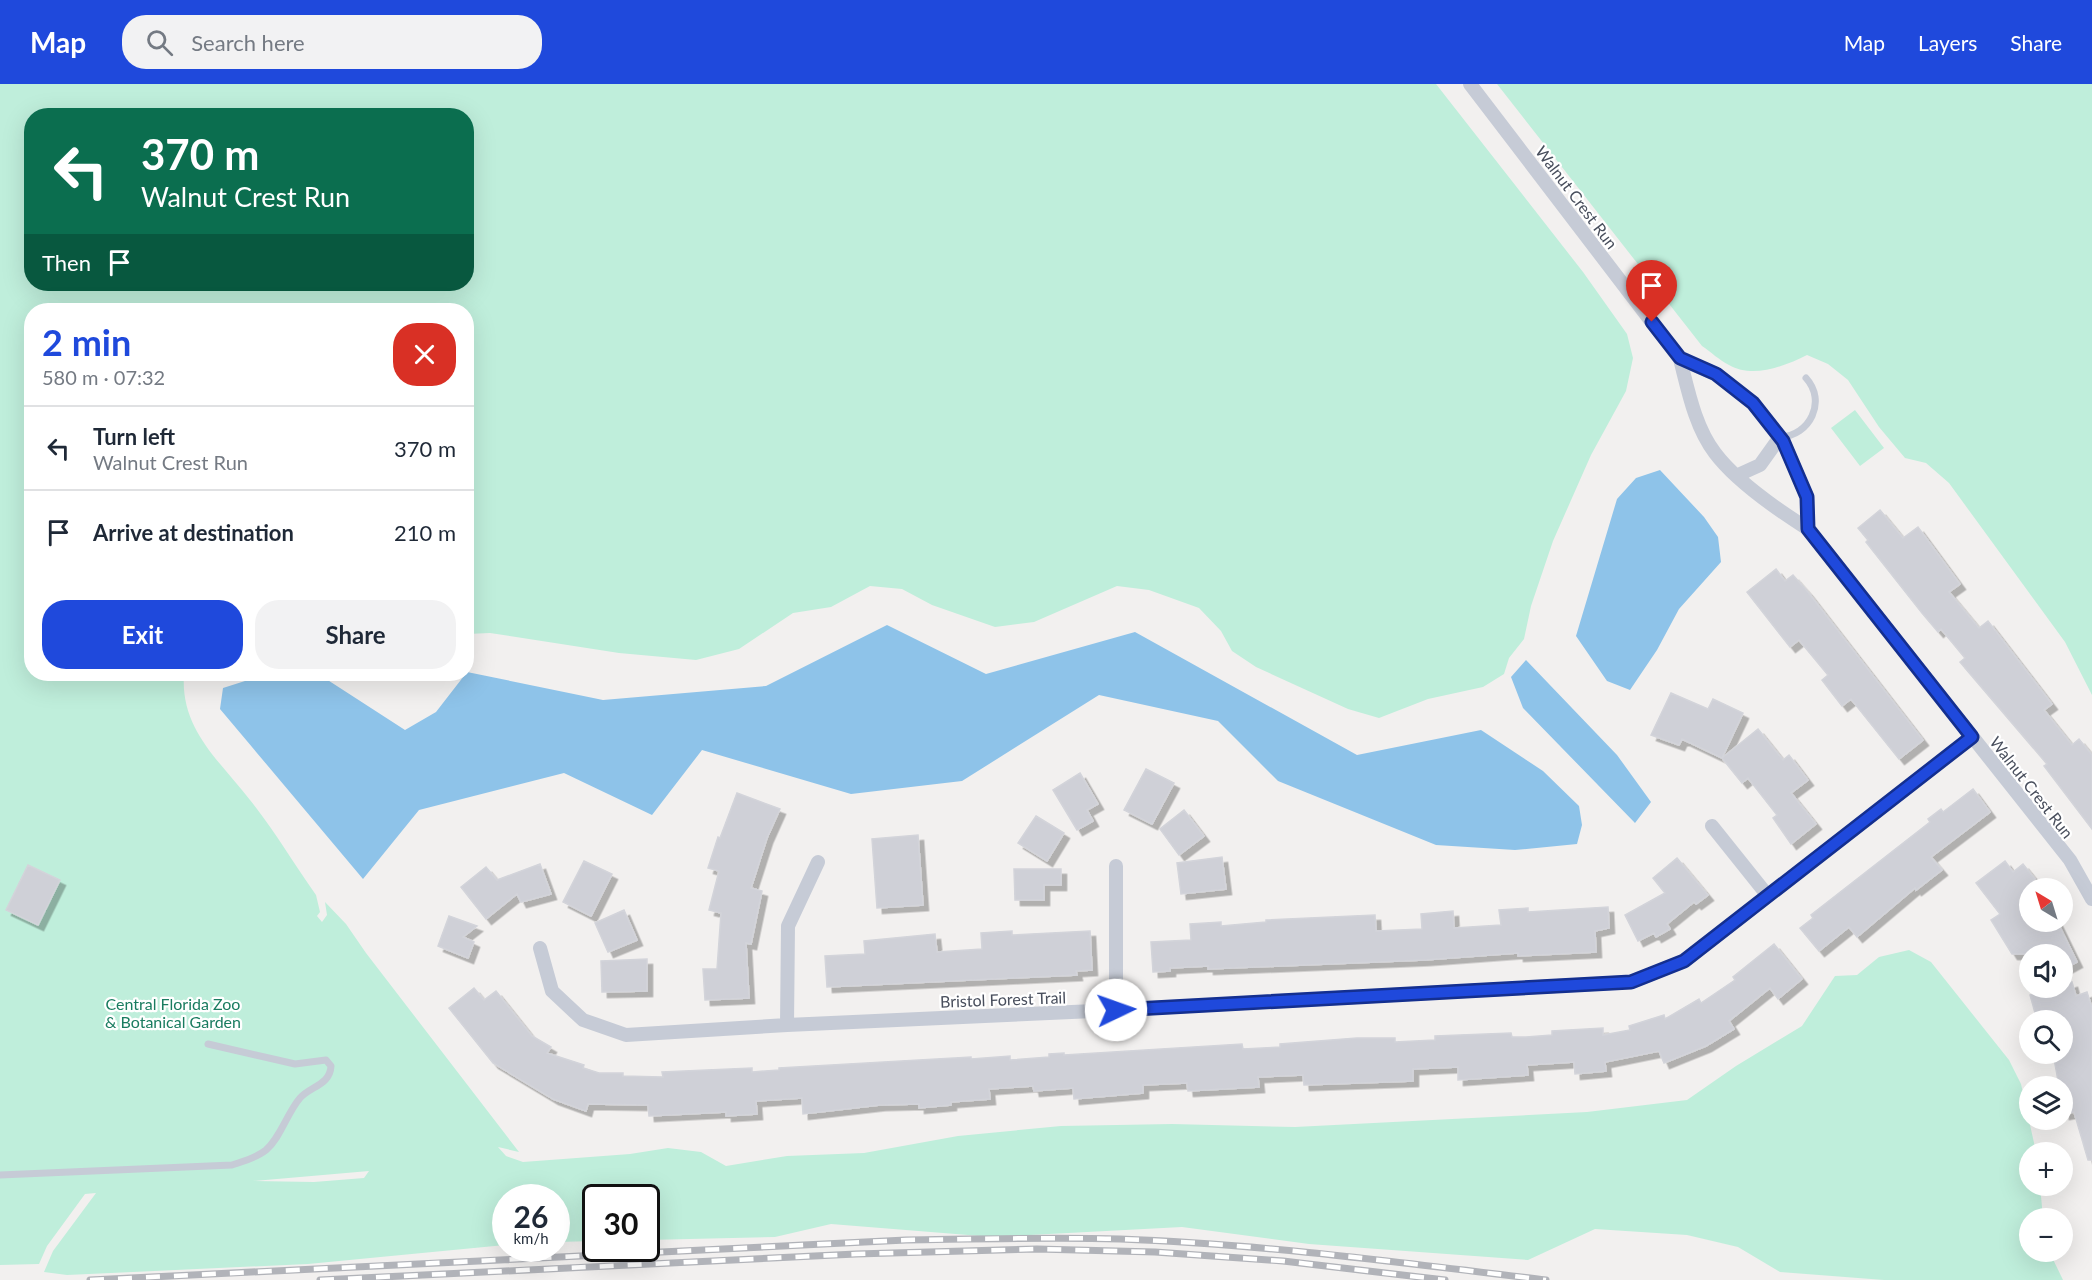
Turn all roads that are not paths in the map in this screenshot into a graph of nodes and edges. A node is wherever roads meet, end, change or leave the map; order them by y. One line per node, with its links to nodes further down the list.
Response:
1 (1470, 84): 2 (street, Walnut Crest Run)
2 (1680, 358): 4 (street, Walnut Crest Run); 5 (street, Walnut Crest Run)
3 (1806, 378): 4 (lane)
4 (1780, 437): 5 (street); 6 (street, Walnut Crest Run)
5 (1738, 475): 6 (street, Walnut Crest Run)
6 (1808, 529): 7 (street, Walnut Crest Run)
7 (1972, 737): 11 (street, Bristol Forest Trail); 12 (street, Walnut Crest Run)
8 (1712, 826): 11 (street)
9 (818, 862): 15 (street)
10 (1116, 866): 14 (street)
11 (1768, 896): 14 (street, Bristol Forest Trail)
12 (2092, 899)
13 (540, 948): 15 (street, Bristol Forest Trail)
14 (1116, 1010): 15 (street, Bristol Forest Trail)
15 (788, 1024)
16 (208, 1044): 17 (lane)
17 (0, 1175)

